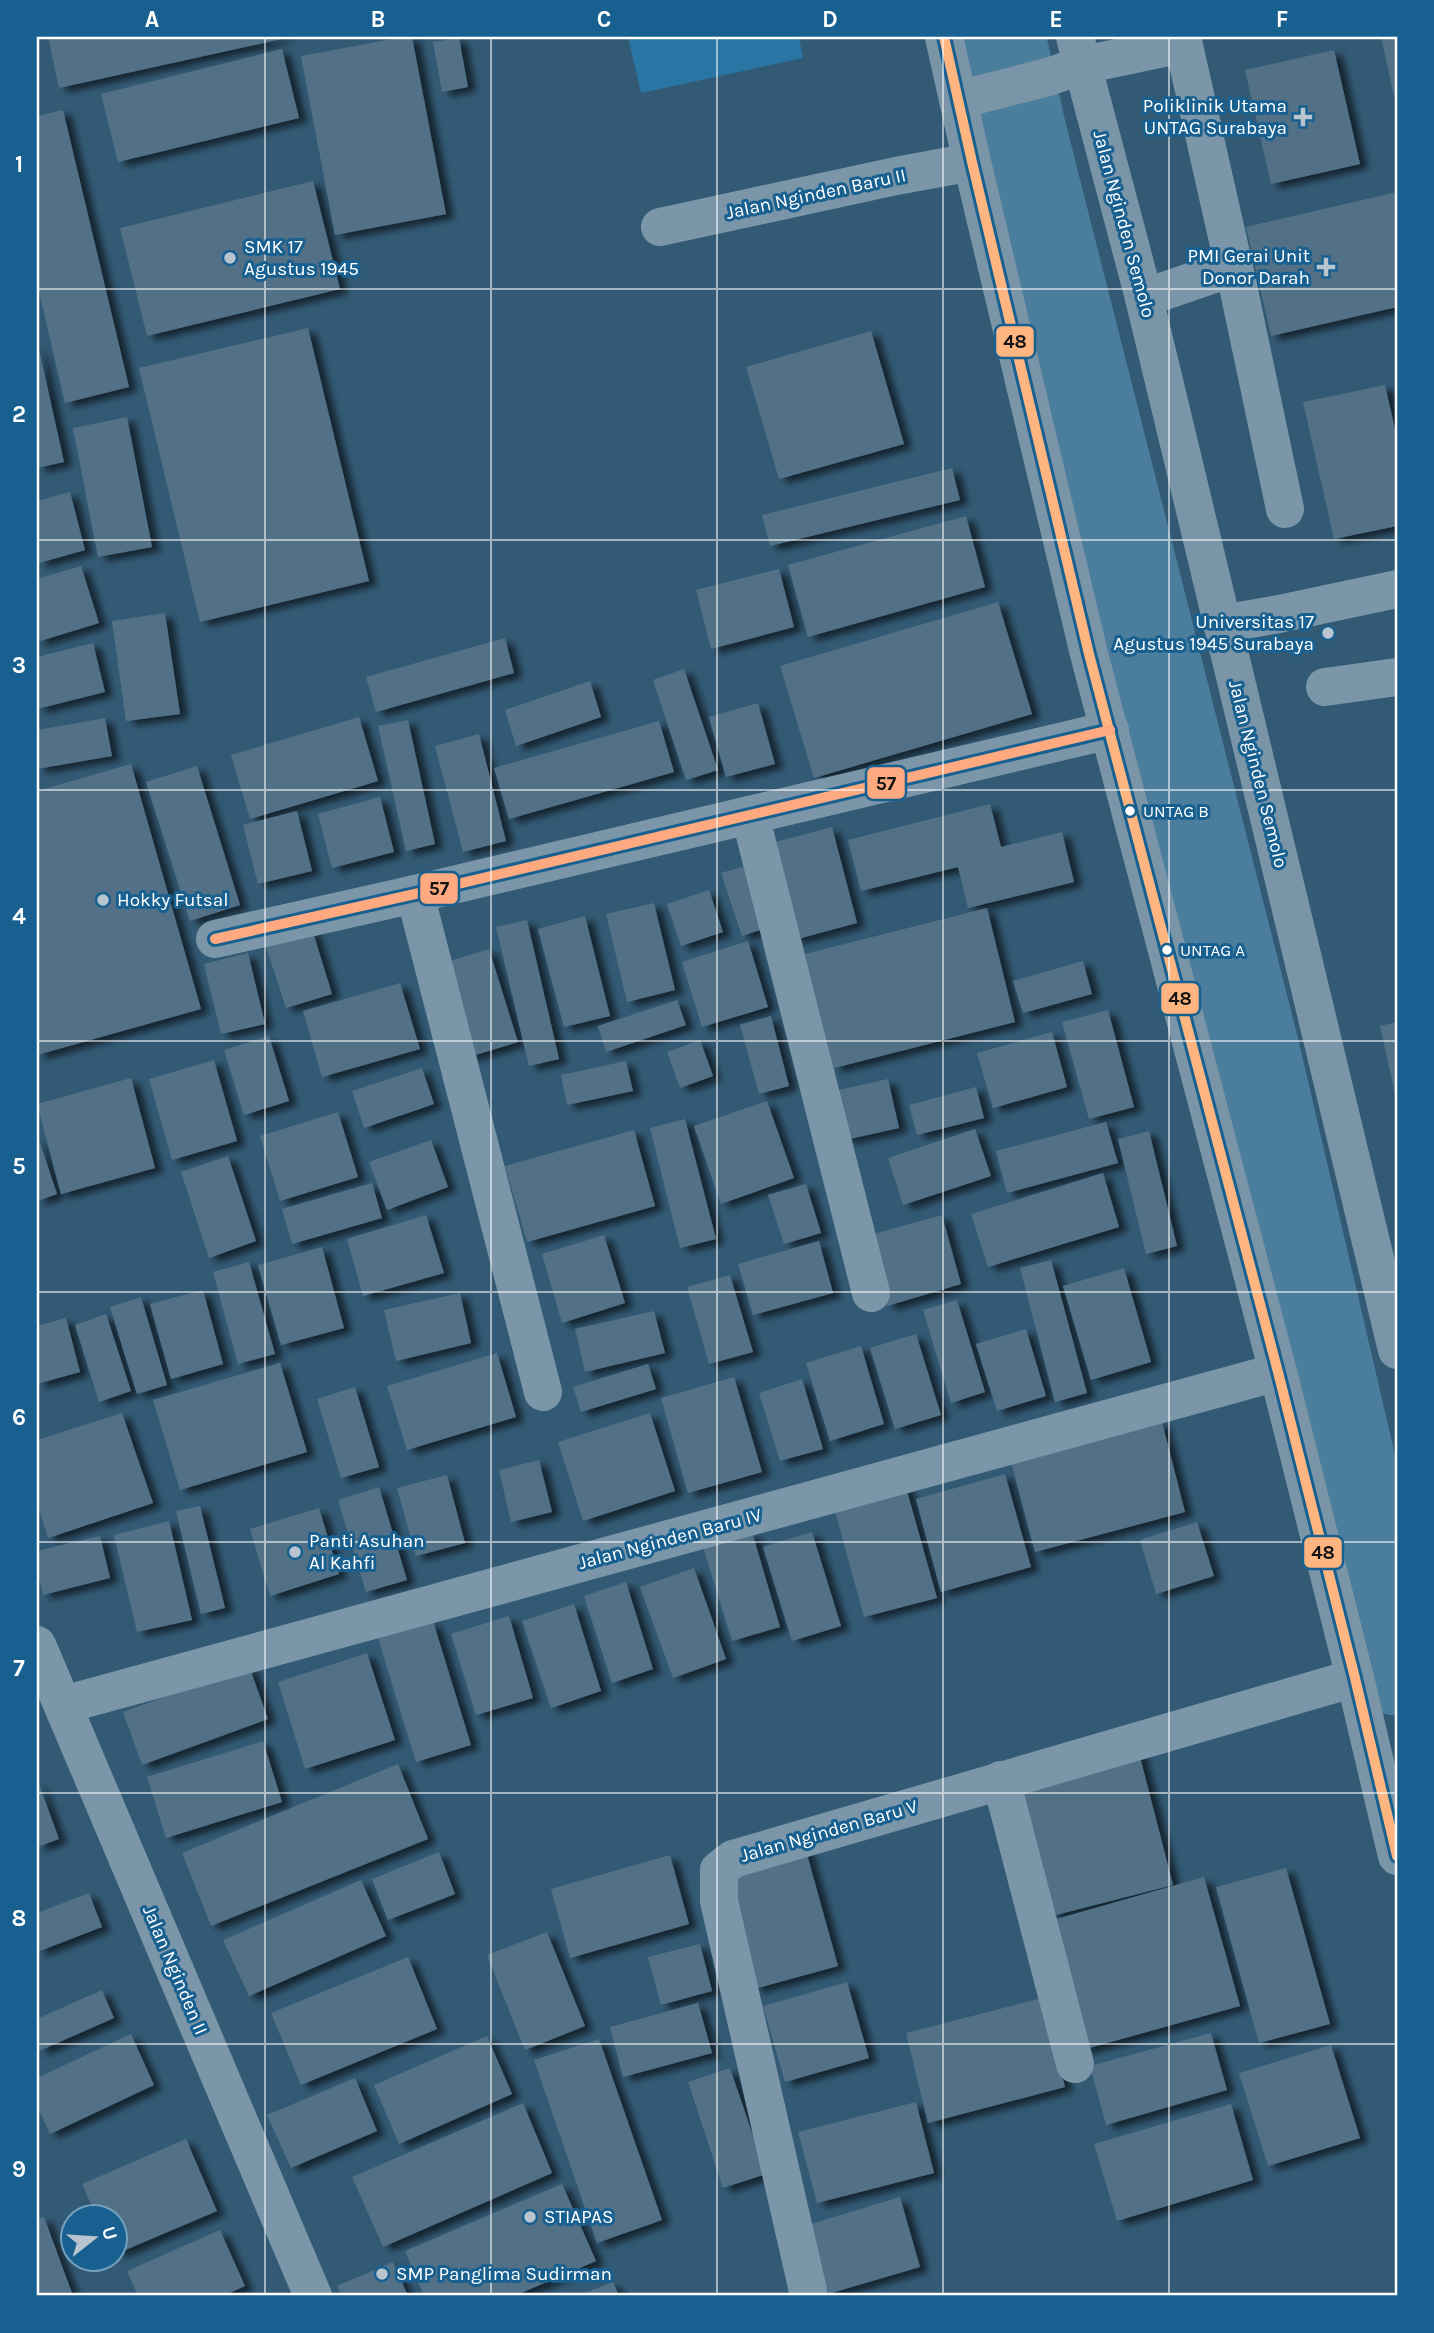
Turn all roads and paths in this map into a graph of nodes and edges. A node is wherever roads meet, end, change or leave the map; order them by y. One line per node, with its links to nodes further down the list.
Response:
1 (944, 37): 4 (main road)
2 (1182, 40): 3 (street); 7 (street)
3 (1069, 60): 4 (main road); 8 (main road, Jalan Nginden Semolo)
4 (975, 95): 5 (main road)
5 (972, 162): 6 (street, Jalan Nginden Baru II); 14 (main road)
6 (660, 227)
7 (1234, 267): 8 (street); 9 (street)
8 (1144, 298): 11 (main road, Jalan Nginden Semolo)
9 (1285, 509)
10 (1397, 589): 11 (street)
11 (1222, 624): 19 (main road, Jalan Nginden Semolo)
12 (1397, 677): 13 (street)
13 (1325, 687)
14 (1110, 730): 15 (street); 20 (main road)
15 (750, 815): 16 (street); 18 (street)
16 (415, 894): 17 (street); 21 (street)
17 (215, 939)
18 (870, 1293)
19 (1397, 1350)
20 (1278, 1372): 23 (main road); 24 (street, Jalan Nginden Baru IV)
21 (543, 1392)
22 (37, 1644): 24 (street, Jalan Nginden II)
23 (1355, 1678): 25 (street, Jalan Nginden Baru V); 26 (main road)
24 (63, 1705): 29 (street, Jalan Nginden II)
25 (1002, 1780): 27 (street); 28 (street, Jalan Nginden Baru V)
26 (1397, 1856)
27 (1075, 2064)
28 (808, 2291)
29 (313, 2296)

